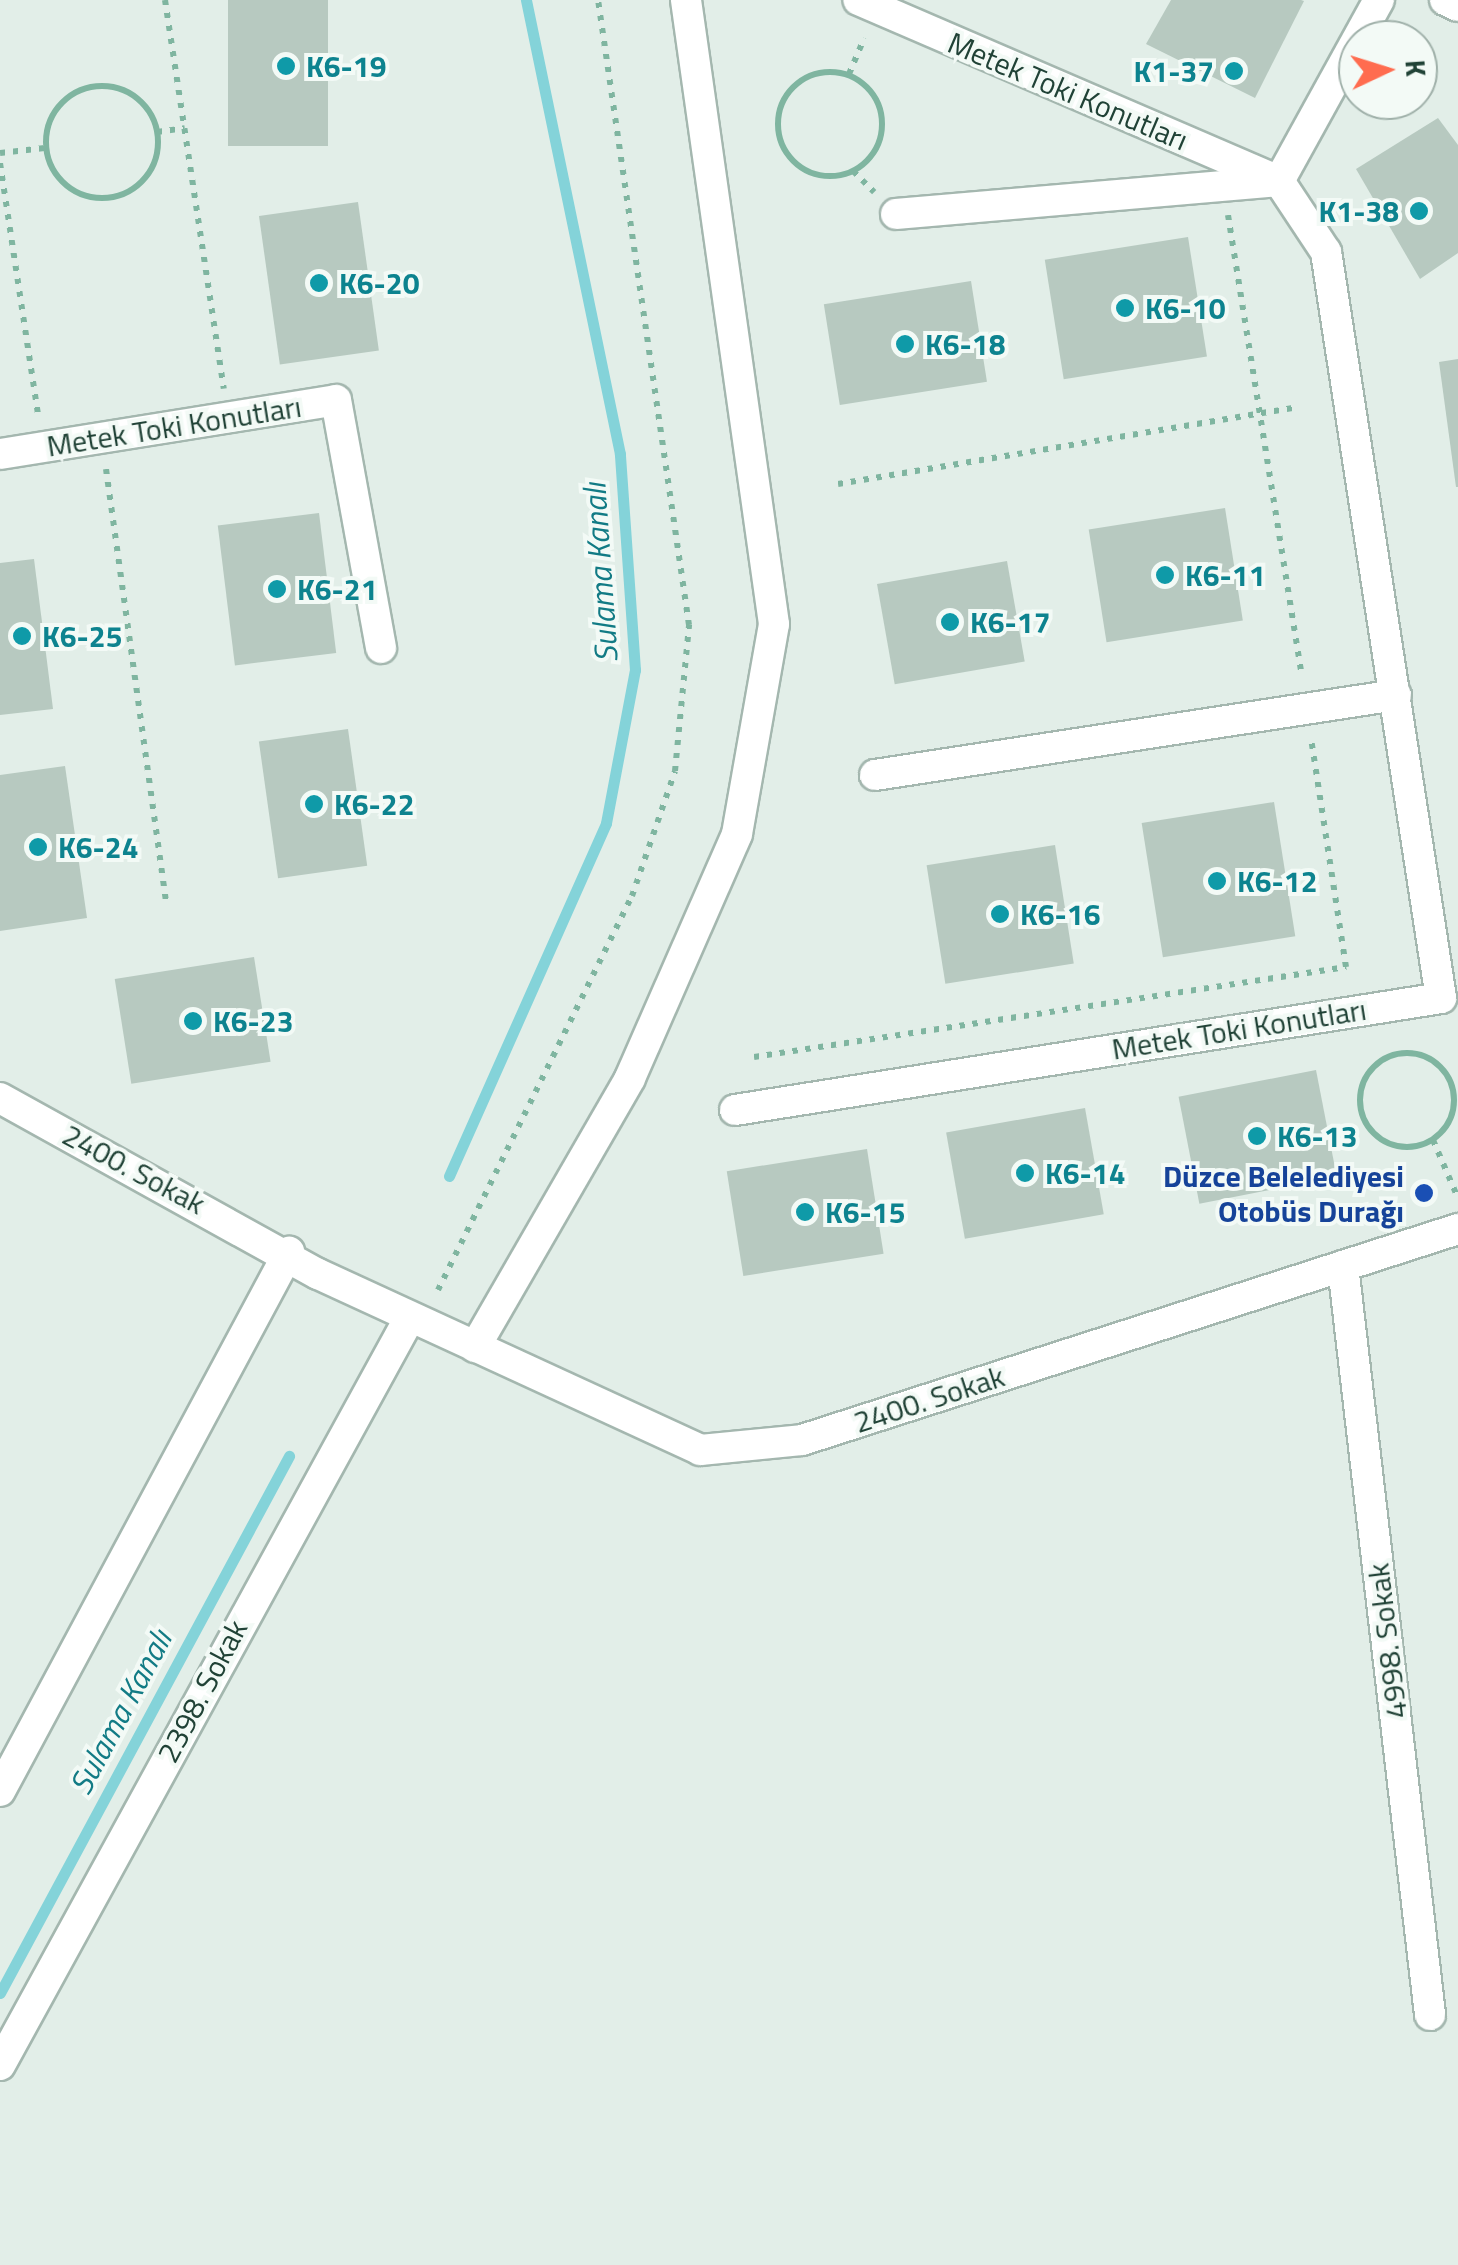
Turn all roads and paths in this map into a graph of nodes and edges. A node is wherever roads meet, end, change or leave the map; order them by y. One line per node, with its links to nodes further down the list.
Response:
1 (165, 0): 8 (path)
2 (598, 0): 37 (path)
3 (686, 0): 39 (street)
4 (858, 0): 14 (street, Metek Toki Konutları)
5 (1379, 0): 14 (street)
6 (1444, 0): 7 (street)
7 (1458, 6)
8 (184, 128): 9 (path); 19 (path)
9 (157, 132): 10 (path); 10 (path)
10 (45, 148): 11 (path)
11 (0, 153)
12 (0, 164): 21 (path)
13 (836, 176): 13 (path)
14 (1280, 181): 16 (street, Metek Toki Konutları); 25 (street, Metek Toki Konutları)
15 (1226, 204): 18 (path)
16 (896, 214)
17 (1296, 407): 18 (path)
18 (1262, 413): 23 (path); 26 (path)
19 (228, 418): 20 (street, Metek Toki Konutları); 24 (street, Metek Toki Konutları)
20 (102, 438): 21 (street, Metek Toki Konutları); 28 (path)
21 (44, 447): 22 (street, Metek Toki Konutları)
22 (0, 454)
23 (838, 484)
24 (381, 648)
25 (1396, 695): 26 (street); 31 (street, Metek Toki Konutları)
26 (1307, 711): 27 (street); 29 (path)
27 (875, 774)
28 (166, 902)
29 (754, 1057)
30 (0, 1098): 35 (street, 2400. Sokak)
31 (735, 1110)
32 (1433, 1140): 32 (path); 33 (path)
33 (1458, 1198)
34 (1458, 1229): 36 (street, 2400. Sokak)
35 (290, 1252): 38 (street, 2400. Sokak); 40 (street)
36 (1343, 1266): 39 (street, 2400. Sokak); 41 (street, 4998. Sokak)
37 (438, 1290)
38 (408, 1319): 39 (street, 2400. Sokak); 42 (street, 2398. Sokak)
39 (475, 1347)
40 (0, 1791)
41 (1430, 2016)
42 (0, 2066)

